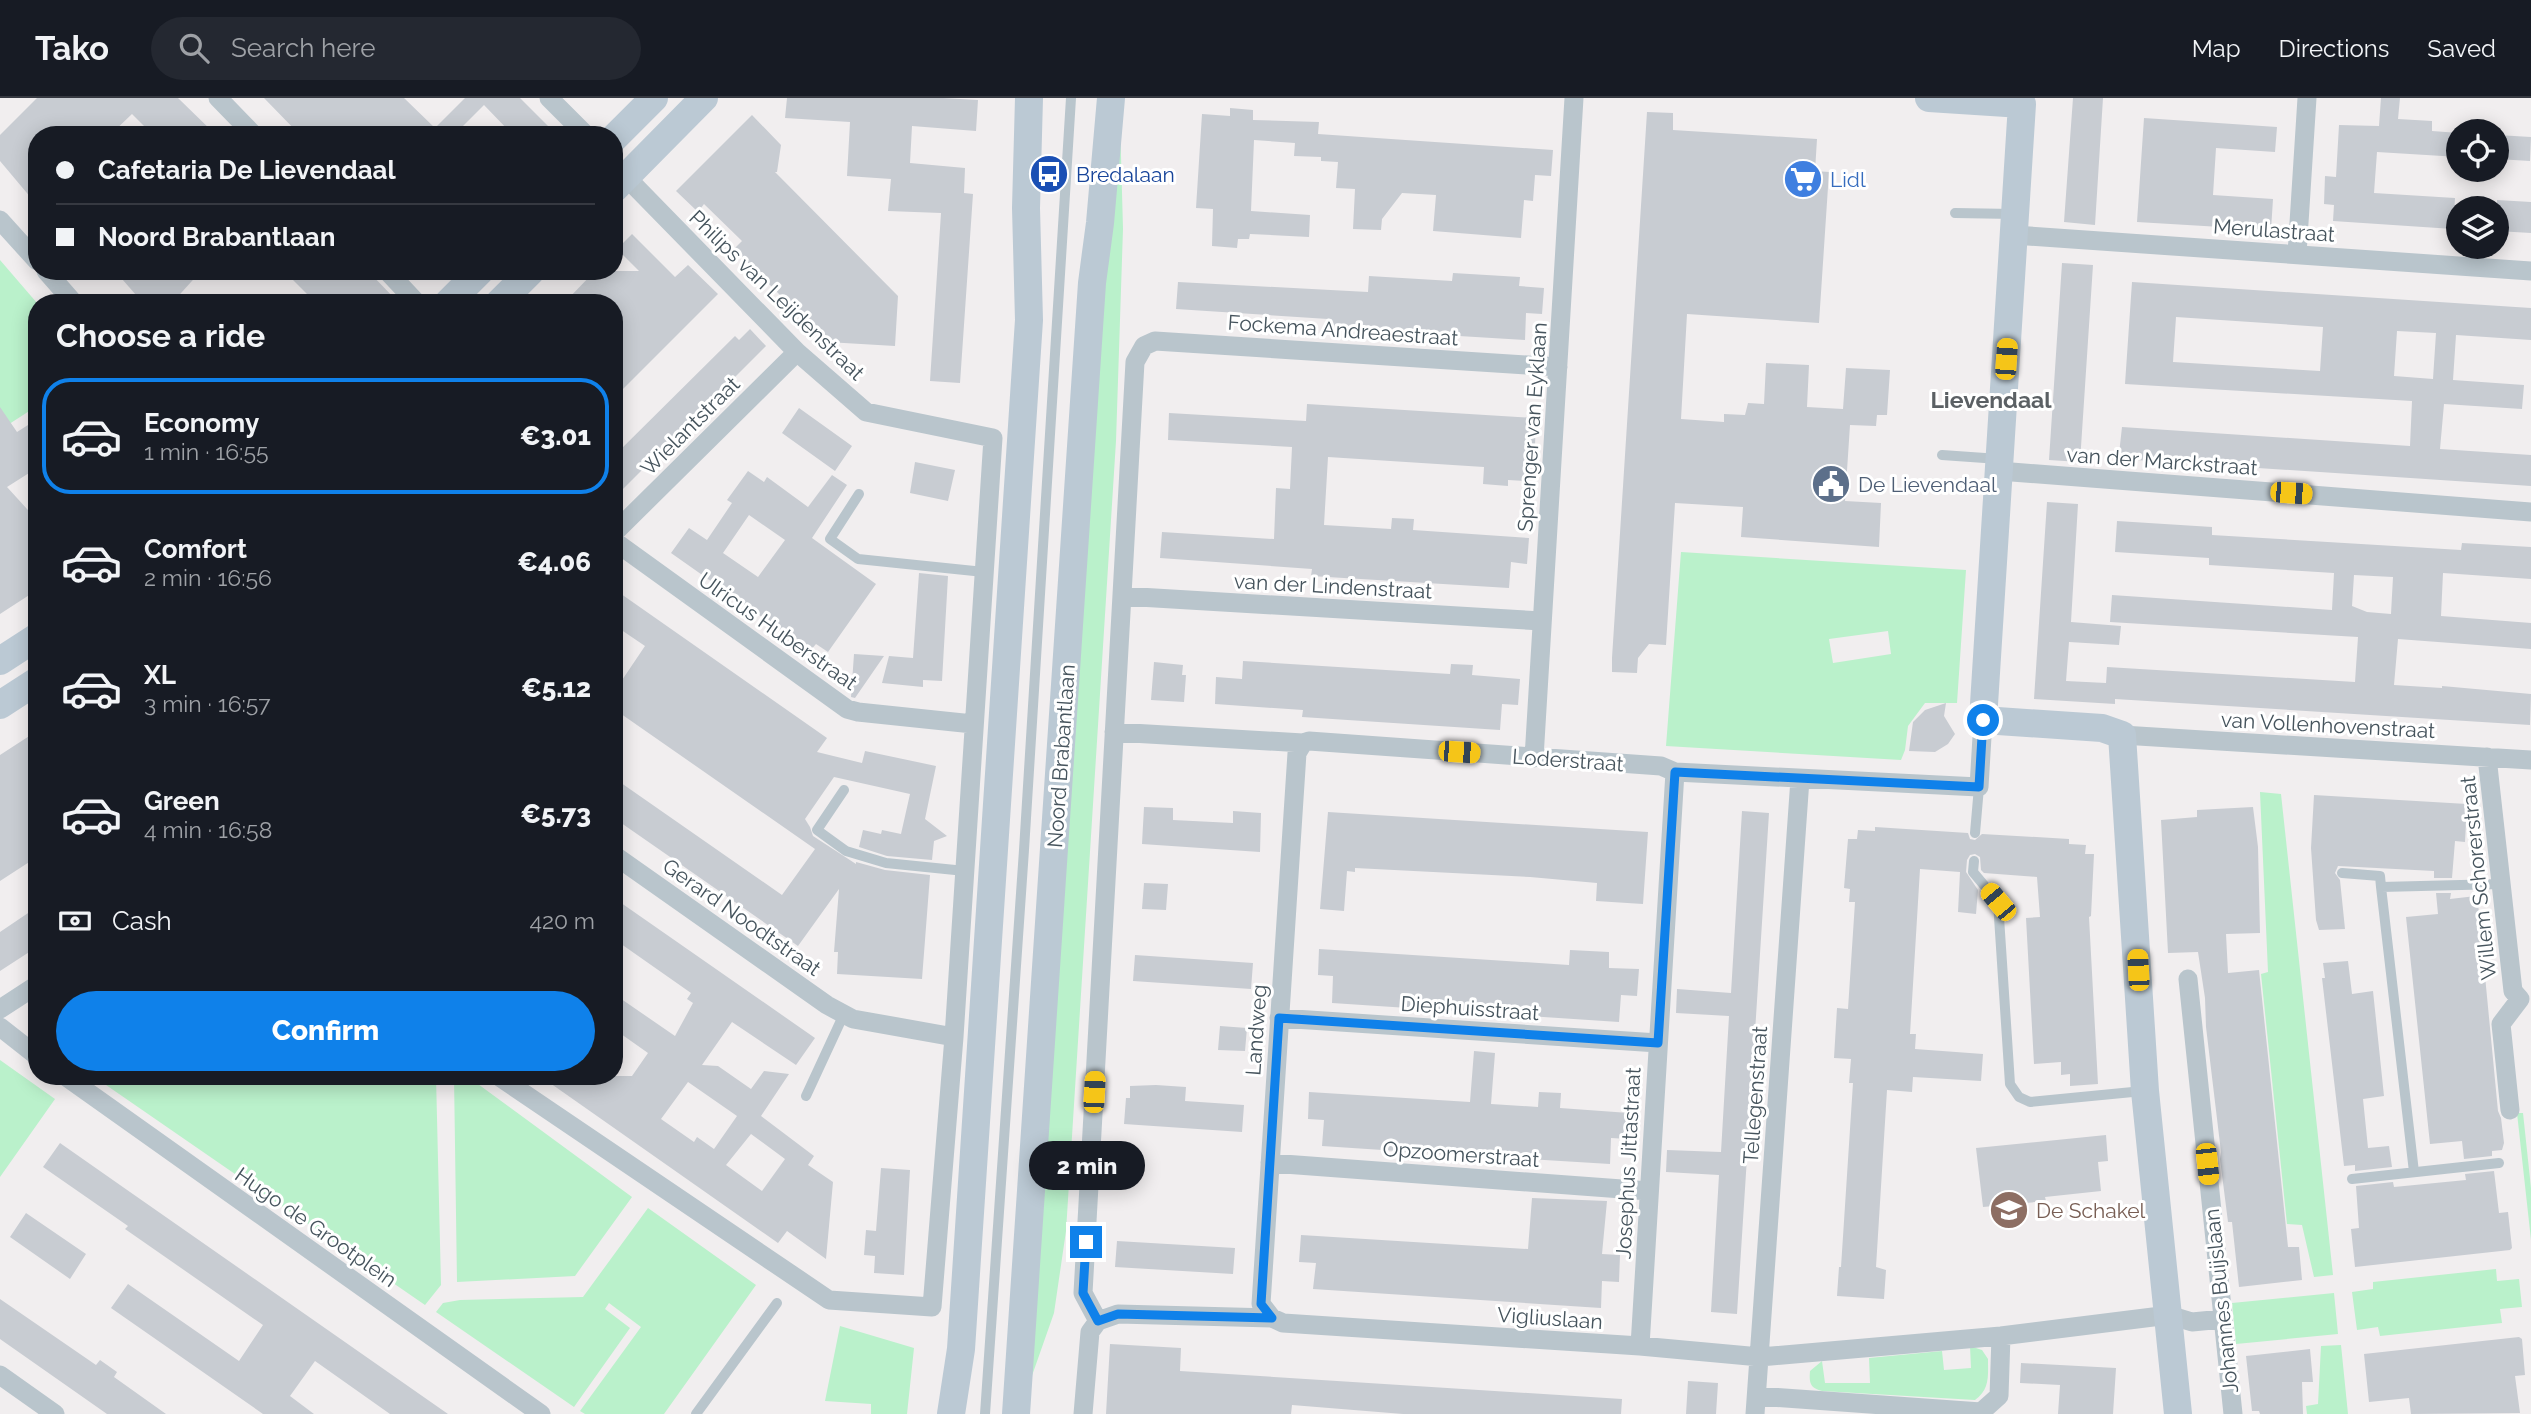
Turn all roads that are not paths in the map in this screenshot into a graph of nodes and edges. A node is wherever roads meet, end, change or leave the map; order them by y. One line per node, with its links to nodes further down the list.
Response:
1 (219, 98): 12 (street)
2 (549, 98): 13 (street)
3 (654, 98): 14 (main road)
4 (704, 98): 15 (main road)
5 (1029, 98): 98 (main road)
6 (1071, 98): 99 (lane, Noord Brabantlaan)
7 (1111, 98): 100 (main road, Noord Brabantlaan)
8 (1574, 98): 32 (street, Sprenger van Eyklaan)
9 (1929, 98): 11 (main road)
10 (2307, 98): 21 (street)
11 (2022, 101): 19 (main road)
12 (245, 126)
13 (577, 126)
14 (623, 129)
15 (623, 180)
16 (623, 186): 31 (street, Philips van Leijdenstraat)
17 (1955, 213): 19 (lane)
18 (0, 220): 20 (street)
19 (2014, 225): 21 (street, Merulastraat); 34 (main road)
20 (28, 251)
21 (2297, 254): 22 (street, Merulastraat)
22 (2531, 271)
23 (54, 280): 27 (street)
24 (396, 280): 28 (street)
25 (471, 280): 29 (main road)
26 (522, 280): 30 (main road)
27 (66, 294)
28 (409, 294)
29 (457, 294)
30 (508, 294)
31 (797, 352): 37 (street, Wielantstraat); 39 (street, Philips van Leijdenstraat)
32 (1558, 367): 40 (street, Fockema Andreaestraat); 41 (street, Sprenger van Eyklaan)
33 (1942, 455): 34 (lane)
34 (1999, 465): 36 (street, van der Marckstraat); 46 (main road)
35 (859, 494): 39 (lane)
36 (2531, 512)
37 (623, 524)
38 (623, 547): 47 (street, Ulricus Huberstraat)
39 (984, 572): 47 (street)
40 (1122, 596): 41 (street, van der Lindenstraat); 48 (street)
41 (1542, 621): 52 (street, Sprenger van Eyklaan)
42 (28, 643): 43 (main road)
43 (0, 661)
44 (28, 687): 45 (main road)
45 (0, 705)
46 (1983, 720): 49 (main road); 56 (street)
47 (973, 724): 61 (street)
48 (1114, 732): 50 (street, Loderstraat); 89 (street)
49 (2122, 735): 51 (street, van Vollenhovenstraat); 77 (main road)
50 (1303, 743): 52 (street, Loderstraat); 70 (street, Landweg)
51 (2487, 757): 53 (street, van Vollenhovenstraat); 63 (street, Willem Schorerstraat)
52 (1534, 758): 54 (street, Loderstraat)
53 (2531, 760)
54 (1675, 772): 55 (street, Loderstraat); 73 (street, Josephus Jittastraat)
55 (1800, 779): 56 (street, Loderstraat); 92 (street, Tellegenstraat)
56 (1979, 787): 58 (lane)
57 (844, 790): 61 (lane)
58 (1976, 834)
59 (623, 861): 69 (street, Gerard Noodtstraat)
60 (1974, 861): 77 (lane)
61 (965, 871): 72 (street)
62 (2342, 873): 64 (lane)
63 (2501, 884): 64 (lane); 67 (street, Willem Schorerstraat)
64 (2381, 887): 82 (lane)
65 (2188, 979): 88 (street, Johannes Buijslaan)
66 (28, 991): 68 (street)
67 (2526, 1001): 79 (street, Willem Schorerstraat)
68 (0, 1009)
69 (844, 1014): 72 (street, Gerard Noodtstraat); 78 (lane)
70 (1279, 1018): 73 (street, Diephuisstraat); 80 (street, Landweg)
71 (0, 1027): 74 (street)
72 (954, 1037): 76 (street)
73 (1658, 1043): 84 (street, Josephus Jittastraat)
74 (28, 1049)
75 (78, 1085): 96 (street, Hugo de Grootplein)
76 (511, 1085)
77 (2145, 1091): 86 (main road)
78 (806, 1096)
79 (2510, 1110)
80 (1270, 1163): 84 (street, Opzoomerstraat); 87 (street, Landweg)
81 (2499, 1163): 82 (lane)
82 (2414, 1172): 83 (lane)
83 (2352, 1179)
84 (1649, 1191): 91 (street, Josephus Jittastraat)
85 (777, 1303): 97 (lane)
86 (2169, 1315): 88 (street, Vigliuslaan); 90 (street, Vigliuslaan); 102 (main road)
87 (1272, 1318): 89 (street, Vigliuslaan); 91 (street, Vigliuslaan)
88 (2223, 1319): 103 (street, Johannes Buijslaan)
89 (1098, 1321): 101 (street)
90 (2001, 1336): 92 (street, Vigliuslaan); 94 (street)
91 (1640, 1346): 92 (street, Vigliuslaan)
92 (1759, 1357): 94 (street, Tellegenstraat)
93 (0, 1375): 95 (street)
94 (1756, 1405)
95 (55, 1414)
96 (541, 1414)
97 (696, 1414)
98 (951, 1414)
99 (985, 1414)
100 (1016, 1414)
101 (1083, 1414)
102 (2178, 1414)
103 (2233, 1414)

